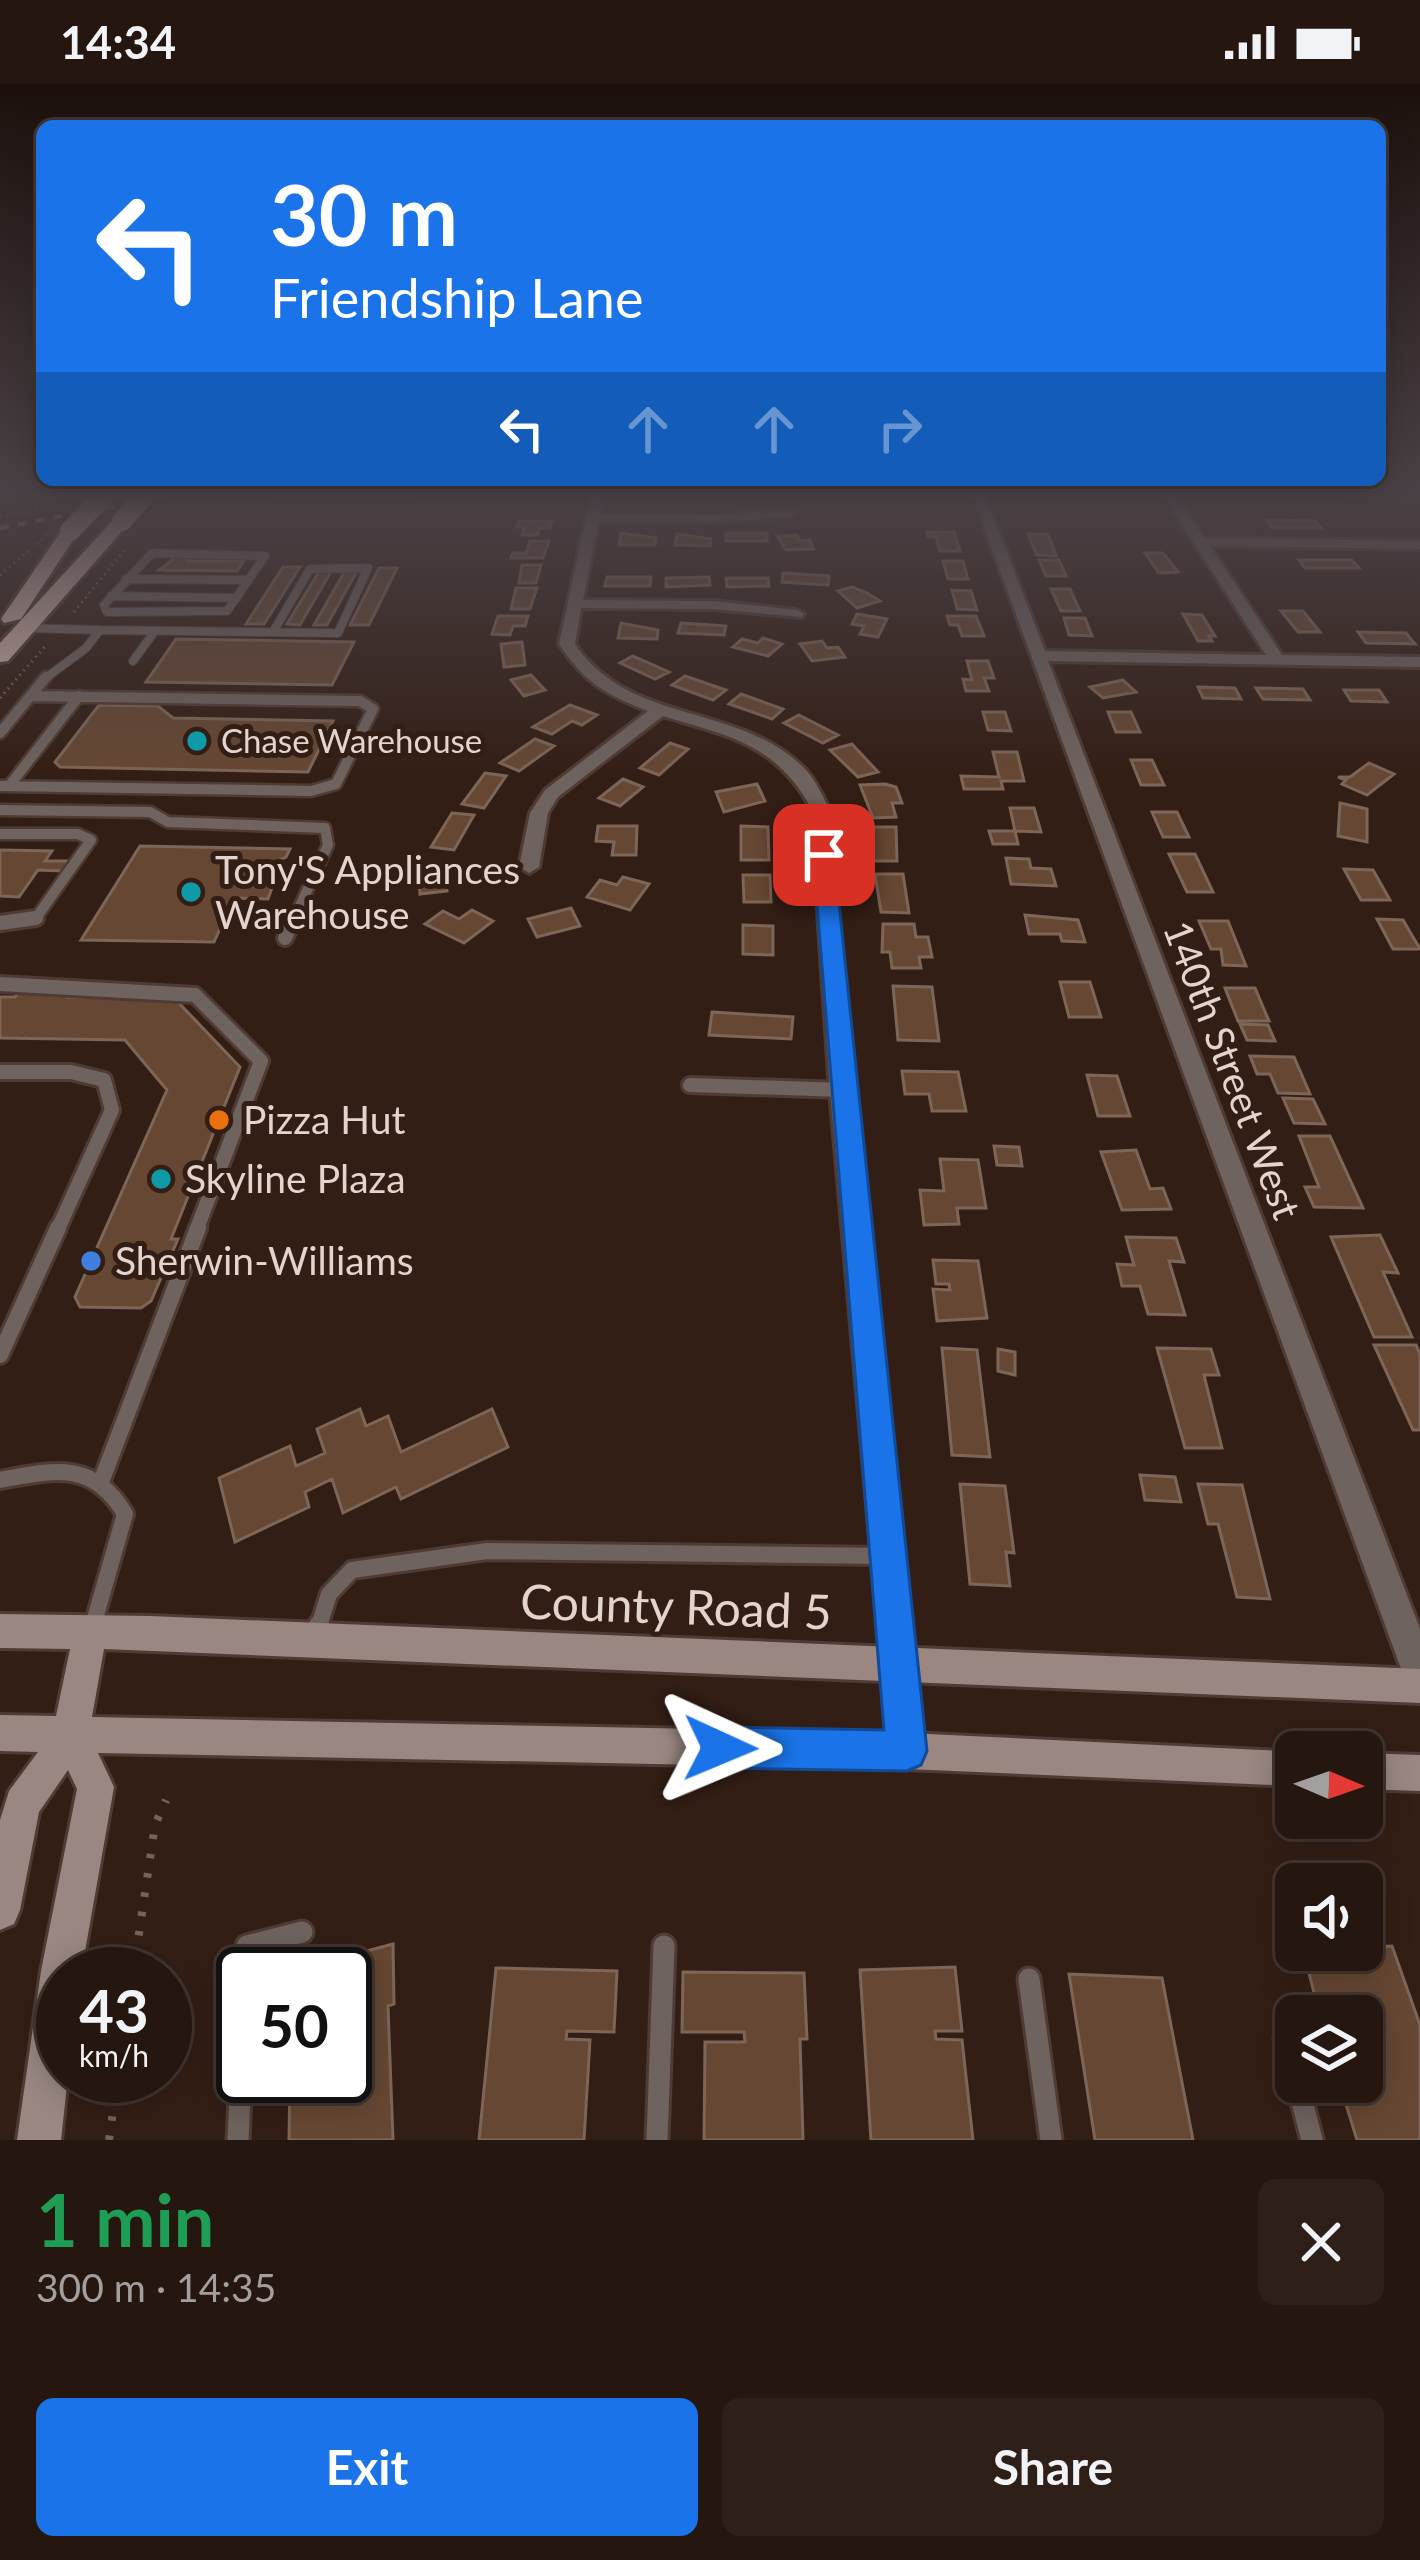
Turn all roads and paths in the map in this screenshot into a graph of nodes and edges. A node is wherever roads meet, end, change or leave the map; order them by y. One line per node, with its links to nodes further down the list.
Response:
1 (32, 587): 15 (highway)
2 (62, 587): 15 (highway, bridge)
3 (119, 587): 10 (lane)
4 (244, 587): 11 (lane)
5 (299, 587): 19 (lane)
6 (359, 587): 19 (lane)
7 (578, 587): 12 (street)
8 (1013, 587): 21 (street, 140th Street West)
9 (1229, 587): 22 (street)
10 (111, 596): 11 (lane); 13 (lane)
11 (237, 598): 13 (lane)
12 (575, 604): 14 (street); 27 (street)
13 (143, 614): 17 (lane)
14 (797, 614)
15 (25, 628): 16 (lane); 20 (highway)
16 (100, 630): 17 (lane); 25 (lane)
17 (131, 630): 18 (lane)
18 (155, 631): 19 (lane); 23 (lane)
19 (273, 632)
20 (0, 656)
21 (1039, 656): 22 (street); 47 (street, 140th Street West)
22 (1277, 660): 24 (street)
23 (133, 661)
24 (1420, 662)
25 (31, 696): 26 (lane); 28 (lane)
26 (79, 696): 29 (lane); 29 (lane)
27 (662, 709): 32 (street); 38 (street)
28 (0, 734)
29 (4, 786)
30 (0, 810): 34 (lane)
31 (0, 834): 33 (lane)
32 (529, 867)
33 (0, 922)
34 (285, 938)
35 (0, 984): 41 (lane)
36 (0, 1072): 39 (lane)
37 (690, 1085): 38 (lane)
38 (842, 1090): 42 (street)
39 (0, 1355)
40 (0, 1480): 41 (lane)
41 (101, 1482): 44 (lane)
42 (886, 1556): 45 (lane); 46 (street)
43 (0, 1631): 44 (main road, County Road 5)
44 (90, 1634): 45 (main road, County Road 5); 50 (main road)
45 (315, 1640): 46 (main road, County Road 5)
46 (896, 1664): 48 (main road, County Road 5); 51 (street)
47 (1420, 1674)
48 (1420, 1686)
49 (0, 1733): 50 (main road)
50 (70, 1736): 51 (main road); 56 (main road); 65 (main road)
51 (907, 1751): 52 (main road)
52 (1275, 1767)
53 (1383, 1772): 54 (main road)
54 (1420, 1773)
55 (166, 1800): 59 (path)
56 (0, 1910)
57 (302, 1932): 60 (lane)
58 (664, 1946): 68 (lane)
59 (137, 1947)
60 (247, 1947)
61 (1029, 1979): 69 (lane)
62 (115, 2103): 66 (path)
63 (240, 2103): 67 (lane)
64 (1303, 2103): 70 (lane)
65 (39, 2140)
66 (110, 2140)
67 (238, 2140)
68 (657, 2140)
69 (1051, 2140)
70 (1312, 2140)

